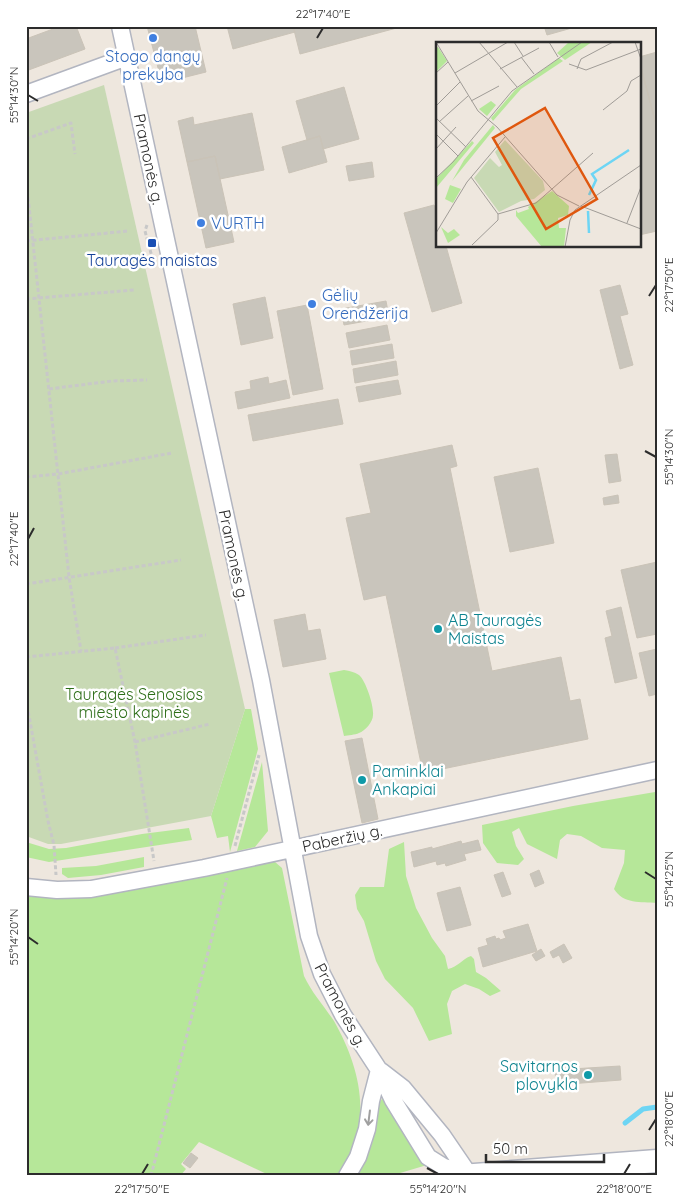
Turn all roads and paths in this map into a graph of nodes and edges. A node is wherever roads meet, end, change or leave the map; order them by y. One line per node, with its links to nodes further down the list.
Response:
1 (120, 26): 2 (street, Pramonės g.)
2 (127, 57): 3 (street); 32 (street, Pramonės g.)
3 (26, 94)
4 (26, 139): 5 (path)
5 (75, 154)
6 (26, 178): 10 (path)
7 (146, 216): 11 (path)
8 (128, 231): 10 (path)
9 (26, 240): 10 (path)
10 (33, 240): 13 (path)
11 (156, 261)
12 (134, 290): 13 (path)
13 (39, 297): 14 (path); 16 (path)
14 (26, 299)
15 (148, 380): 16 (path)
16 (49, 389): 18 (path)
17 (172, 453): 18 (path)
18 (58, 474): 19 (path); 21 (path)
19 (26, 477)
20 (181, 560): 21 (path)
21 (69, 577): 22 (path); 25 (path)
22 (26, 584)
23 (206, 636): 24 (path)
24 (115, 648): 25 (path); 29 (path)
25 (81, 651): 26 (path)
26 (26, 657)
27 (26, 698): 36 (path)
28 (210, 724): 29 (path)
29 (135, 742): 34 (path)
30 (261, 747): 33 (path)
31 (657, 770): 32 (street, Paberžių g.)
32 (292, 848): 33 (street, Paberžių g.); 37 (street, Pramonės g.)
33 (231, 863): 34 (street, Paberžių g.); 40 (path)
34 (156, 877): 36 (street, Paberžių g.)
35 (26, 887): 36 (street, Paberžių g.)
36 (58, 890)
37 (379, 1070): 39 (street, Pramonės g.); 39 (street, Pramonės g.); 41 (street, one-way to 41)
38 (657, 1162): 39 (main road, Pramonės g.)
39 (466, 1175)
40 (151, 1176)
41 (347, 1176)

